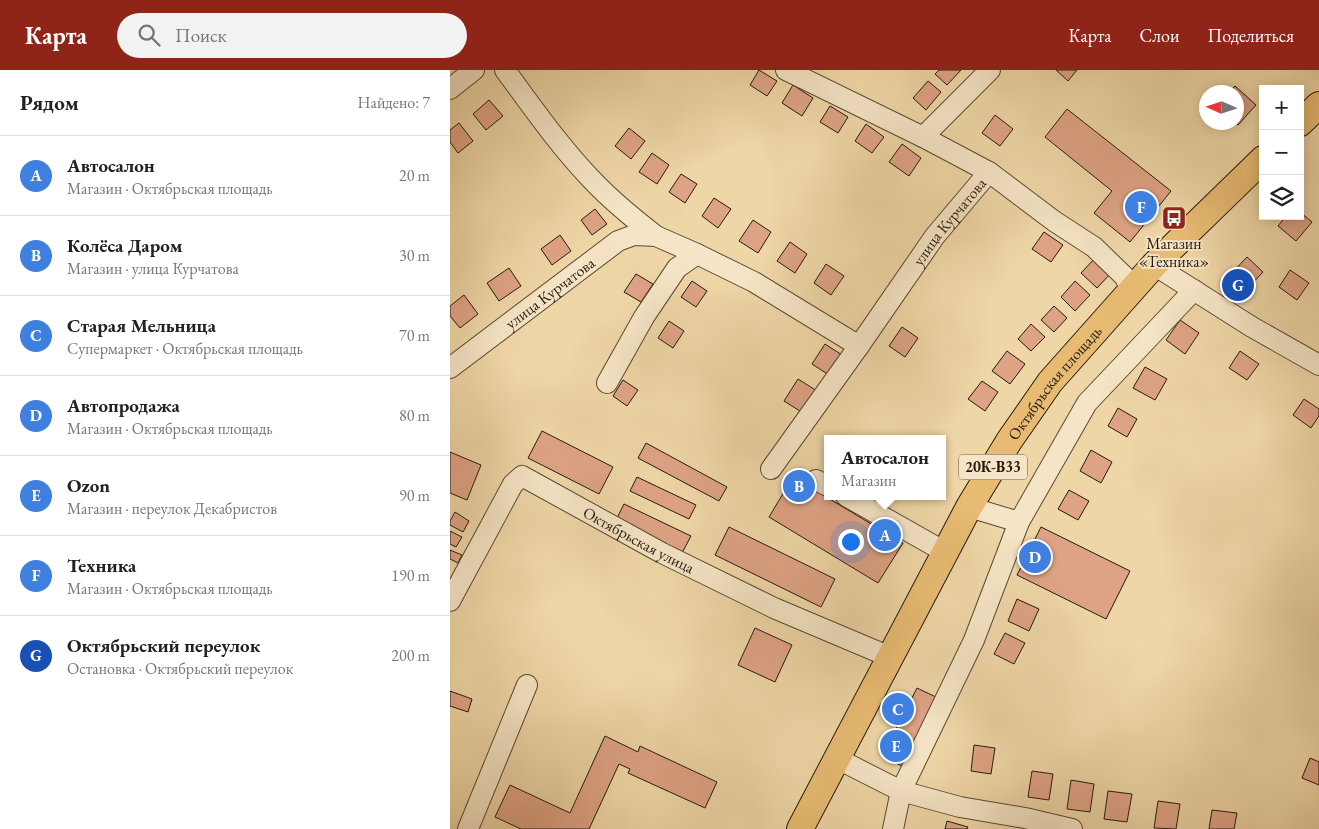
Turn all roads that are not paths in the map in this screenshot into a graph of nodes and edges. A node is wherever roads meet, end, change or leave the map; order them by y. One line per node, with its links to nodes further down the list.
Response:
1 (474, 70): 5 (street)
2 (505, 70): 11 (street, улица Курчатова)
3 (786, 70): 8 (street)
4 (990, 70): 8 (street)
5 (450, 89)
6 (1319, 105): 7 (main road)
7 (1304, 119)
8 (923, 137): 10 (street)
9 (1259, 163): 13 (main road, Октябрьская площадь / 20К-В33)
10 (989, 172): 15 (street); 16 (street, улица Курчатова)
11 (656, 236): 12 (street, улица Курчатова); 18 (street, улица Курчатова)
12 (698, 254): 16 (street, улица Курчатова); 19 (street)
13 (1154, 265): 14 (street); 15 (main road, Октябрьская площадь / 20К-В33)
14 (1194, 290): 17 (street); 23 (street)
15 (1131, 291): 22 (main road, Октябрьская площадь / 20К-В33)
16 (860, 346): 20 (street, улица Курчатова)
17 (1319, 365)
18 (450, 368)
19 (607, 383)
20 (771, 469)
21 (853, 500): 24 (street)
22 (969, 507): 23 (street); 24 (main road, Октябрьская площадь / 20К-В33)
23 (1019, 522): 29 (street)
24 (945, 552): 26 (main road, Октябрьская площадь / 20К-В33)
25 (450, 601): 26 (street, Октябрьская улица)
26 (890, 657): 28 (main road, Октябрьская площадь / 20К-В33)
27 (528, 685): 30 (street)
28 (836, 758): 29 (street); 31 (main road, Октябрьская площадь / 20К-В33)
29 (901, 791): 32 (street); 33 (street)
30 (468, 829)
31 (800, 829)
32 (893, 829)
33 (1072, 829)

